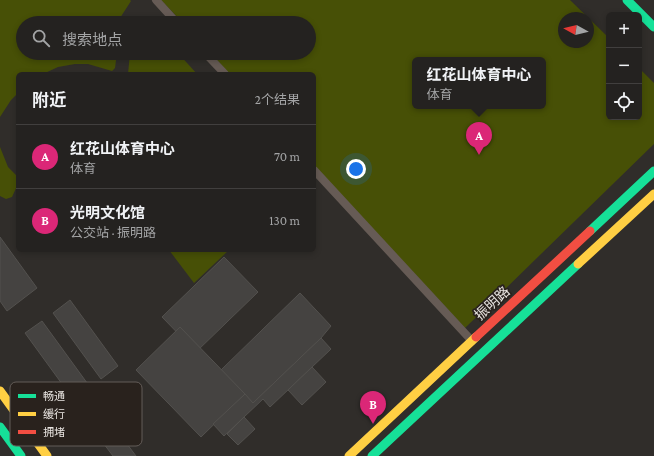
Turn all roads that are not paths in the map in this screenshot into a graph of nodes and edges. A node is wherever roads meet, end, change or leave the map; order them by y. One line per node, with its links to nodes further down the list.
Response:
1 (156, 0): 3 (lane)
2 (628, 0): 4 (street)
3 (171, 16)
4 (654, 28)
5 (212, 60): 6 (lane)
6 (223, 72)
7 (654, 171): 10 (street, 振明路)
8 (316, 172): 10 (lane)
9 (654, 194): 20 (street)
10 (472, 341): 19 (street, 振明路)
11 (0, 391): 12 (street)
12 (10, 405)
13 (0, 427): 14 (street)
14 (10, 441)
15 (14, 446): 17 (street)
16 (40, 446): 18 (street)
17 (21, 456)
18 (47, 456)
19 (349, 456)
20 (372, 456)

